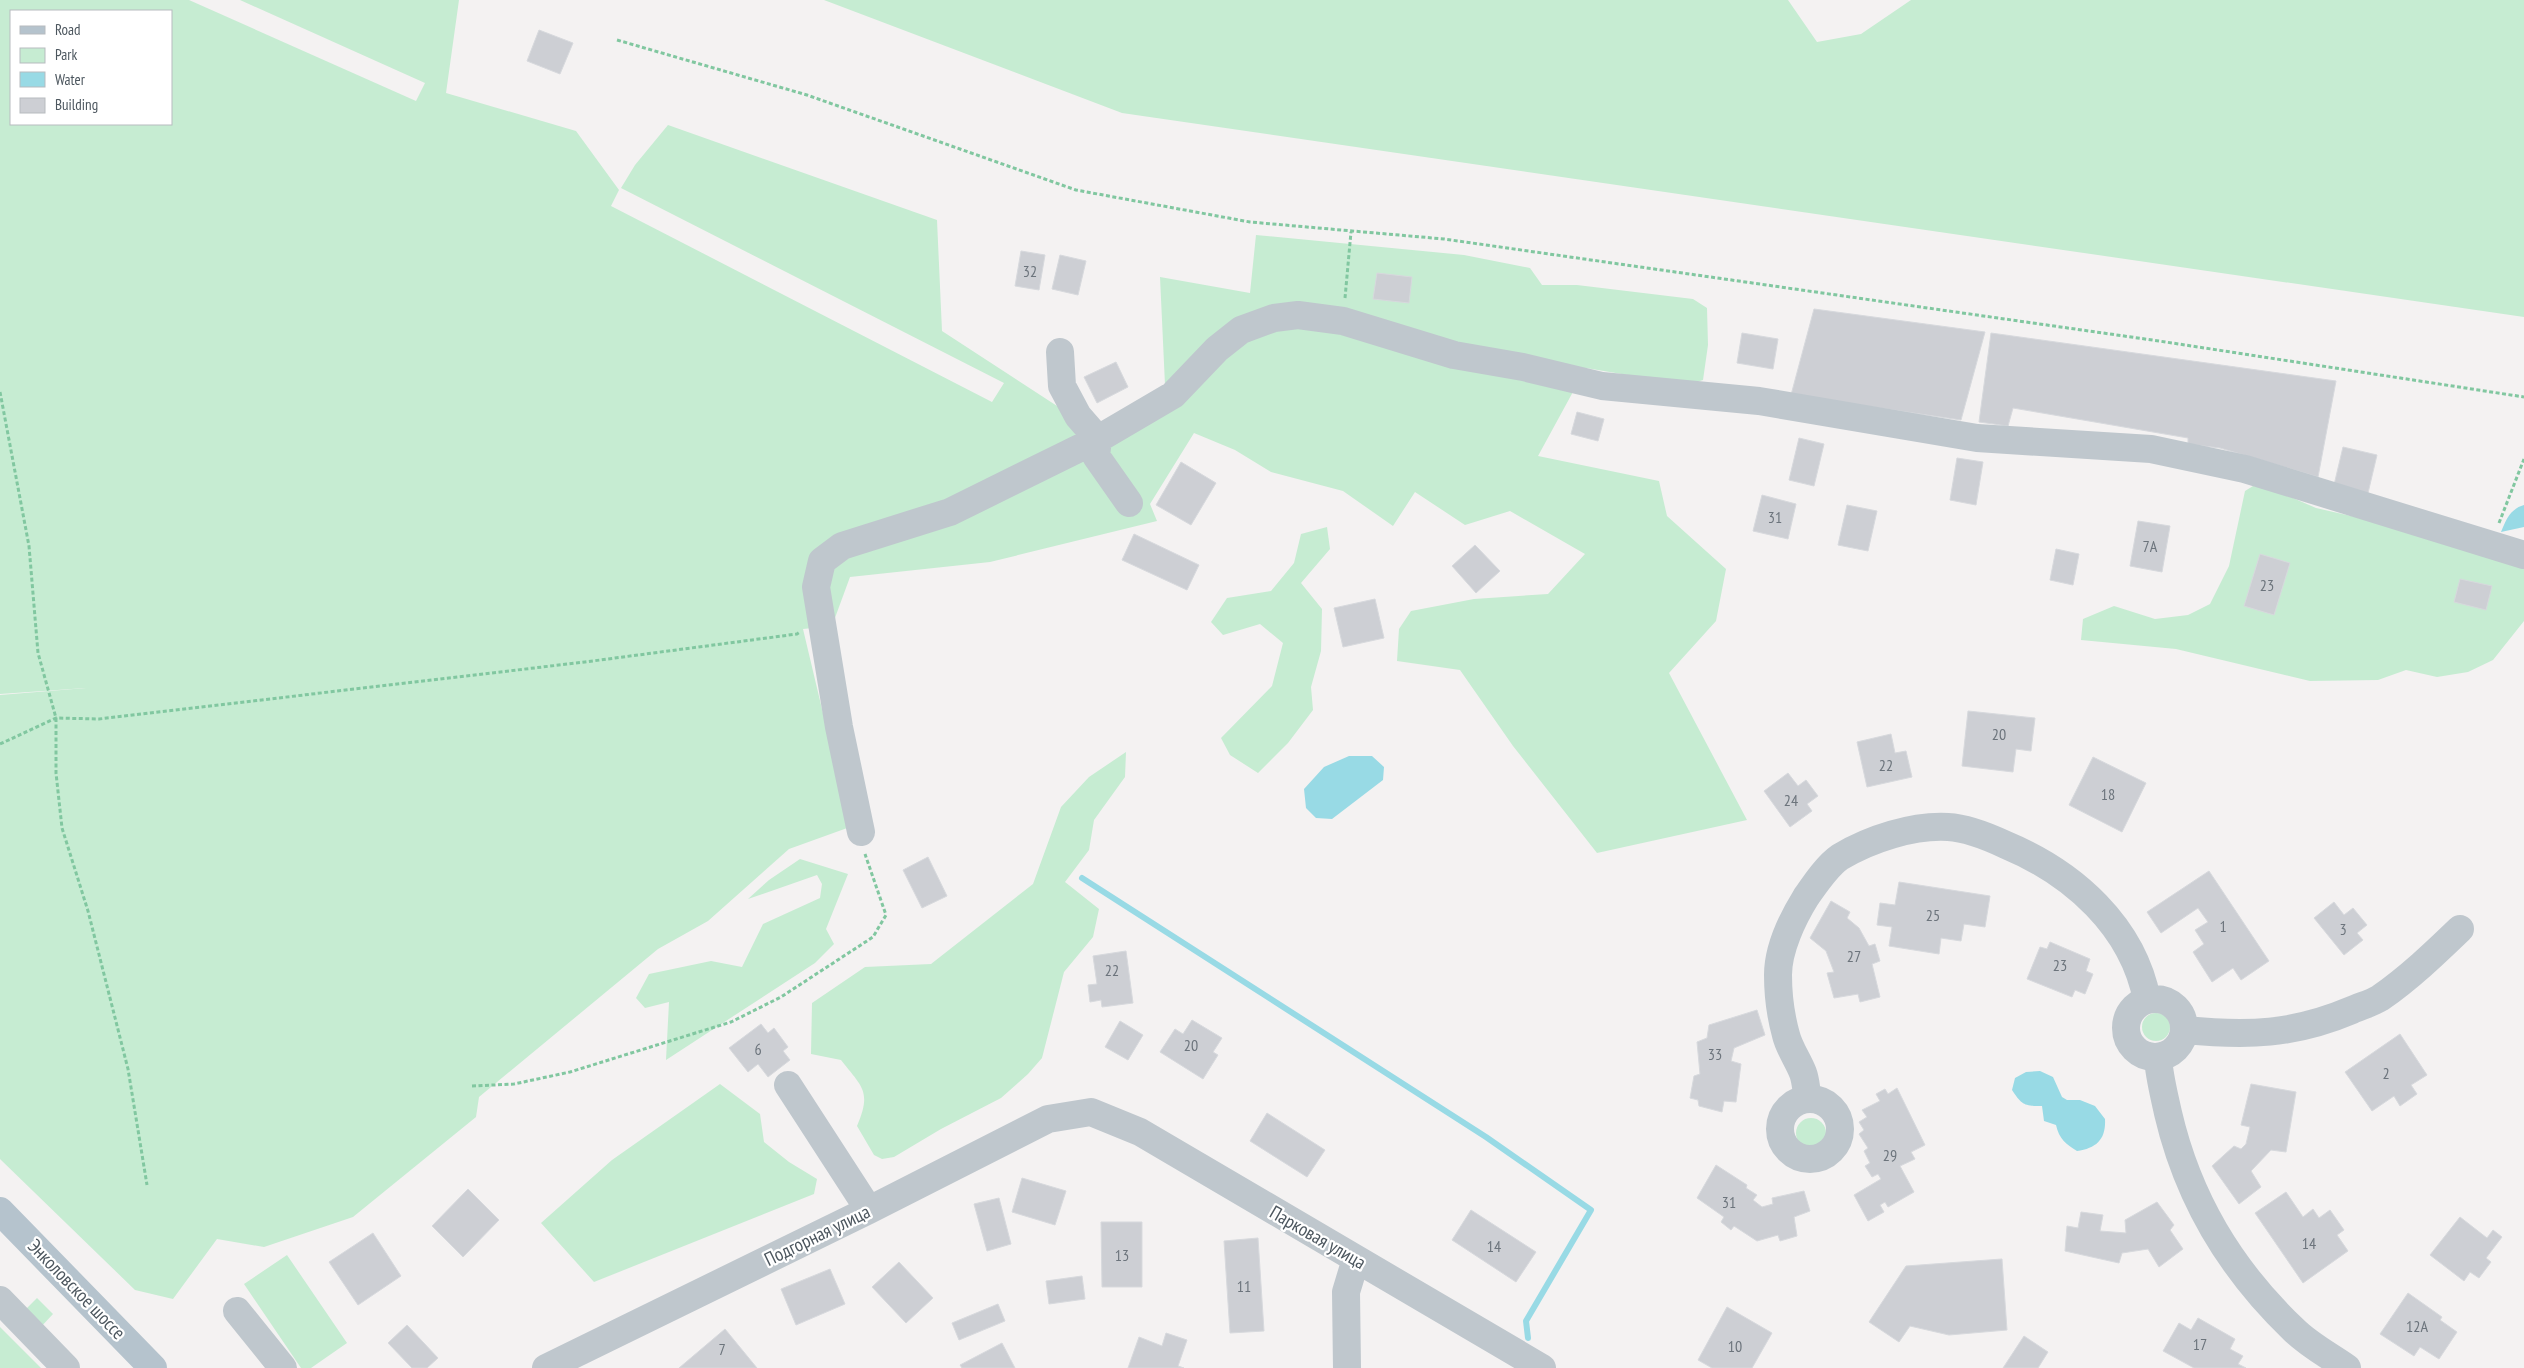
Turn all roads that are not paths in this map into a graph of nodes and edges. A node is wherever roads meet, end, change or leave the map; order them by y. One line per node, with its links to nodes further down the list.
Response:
1 (1060, 352): 2 (street)
2 (1098, 439): 3 (street); 4 (street); 5 (street)
3 (1129, 503)
4 (2524, 555)
5 (861, 832)
6 (2460, 929): 8 (street)
7 (2147, 1000): 8 (street); 9 (street); 11 (street)
8 (2185, 1030): 9 (street)
9 (2158, 1057): 24 (street)
10 (788, 1085): 13 (street)
11 (1808, 1098)
12 (1091, 1112): 13 (street, Подгорная улица); 15 (street, Парковая улица)
13 (869, 1210): 21 (street, Подгорная улица)
14 (0, 1211): 19 (main road, Энколовское шоссе)
15 (1356, 1259): 22 (street); 23 (street, Парковая улица)
16 (2, 1304): 18 (street)
17 (237, 1311): 20 (street)
18 (66, 1368)
19 (154, 1368)
20 (283, 1368)
21 (546, 1368)
22 (1347, 1368)
23 (1542, 1368)
24 (2347, 1368)

